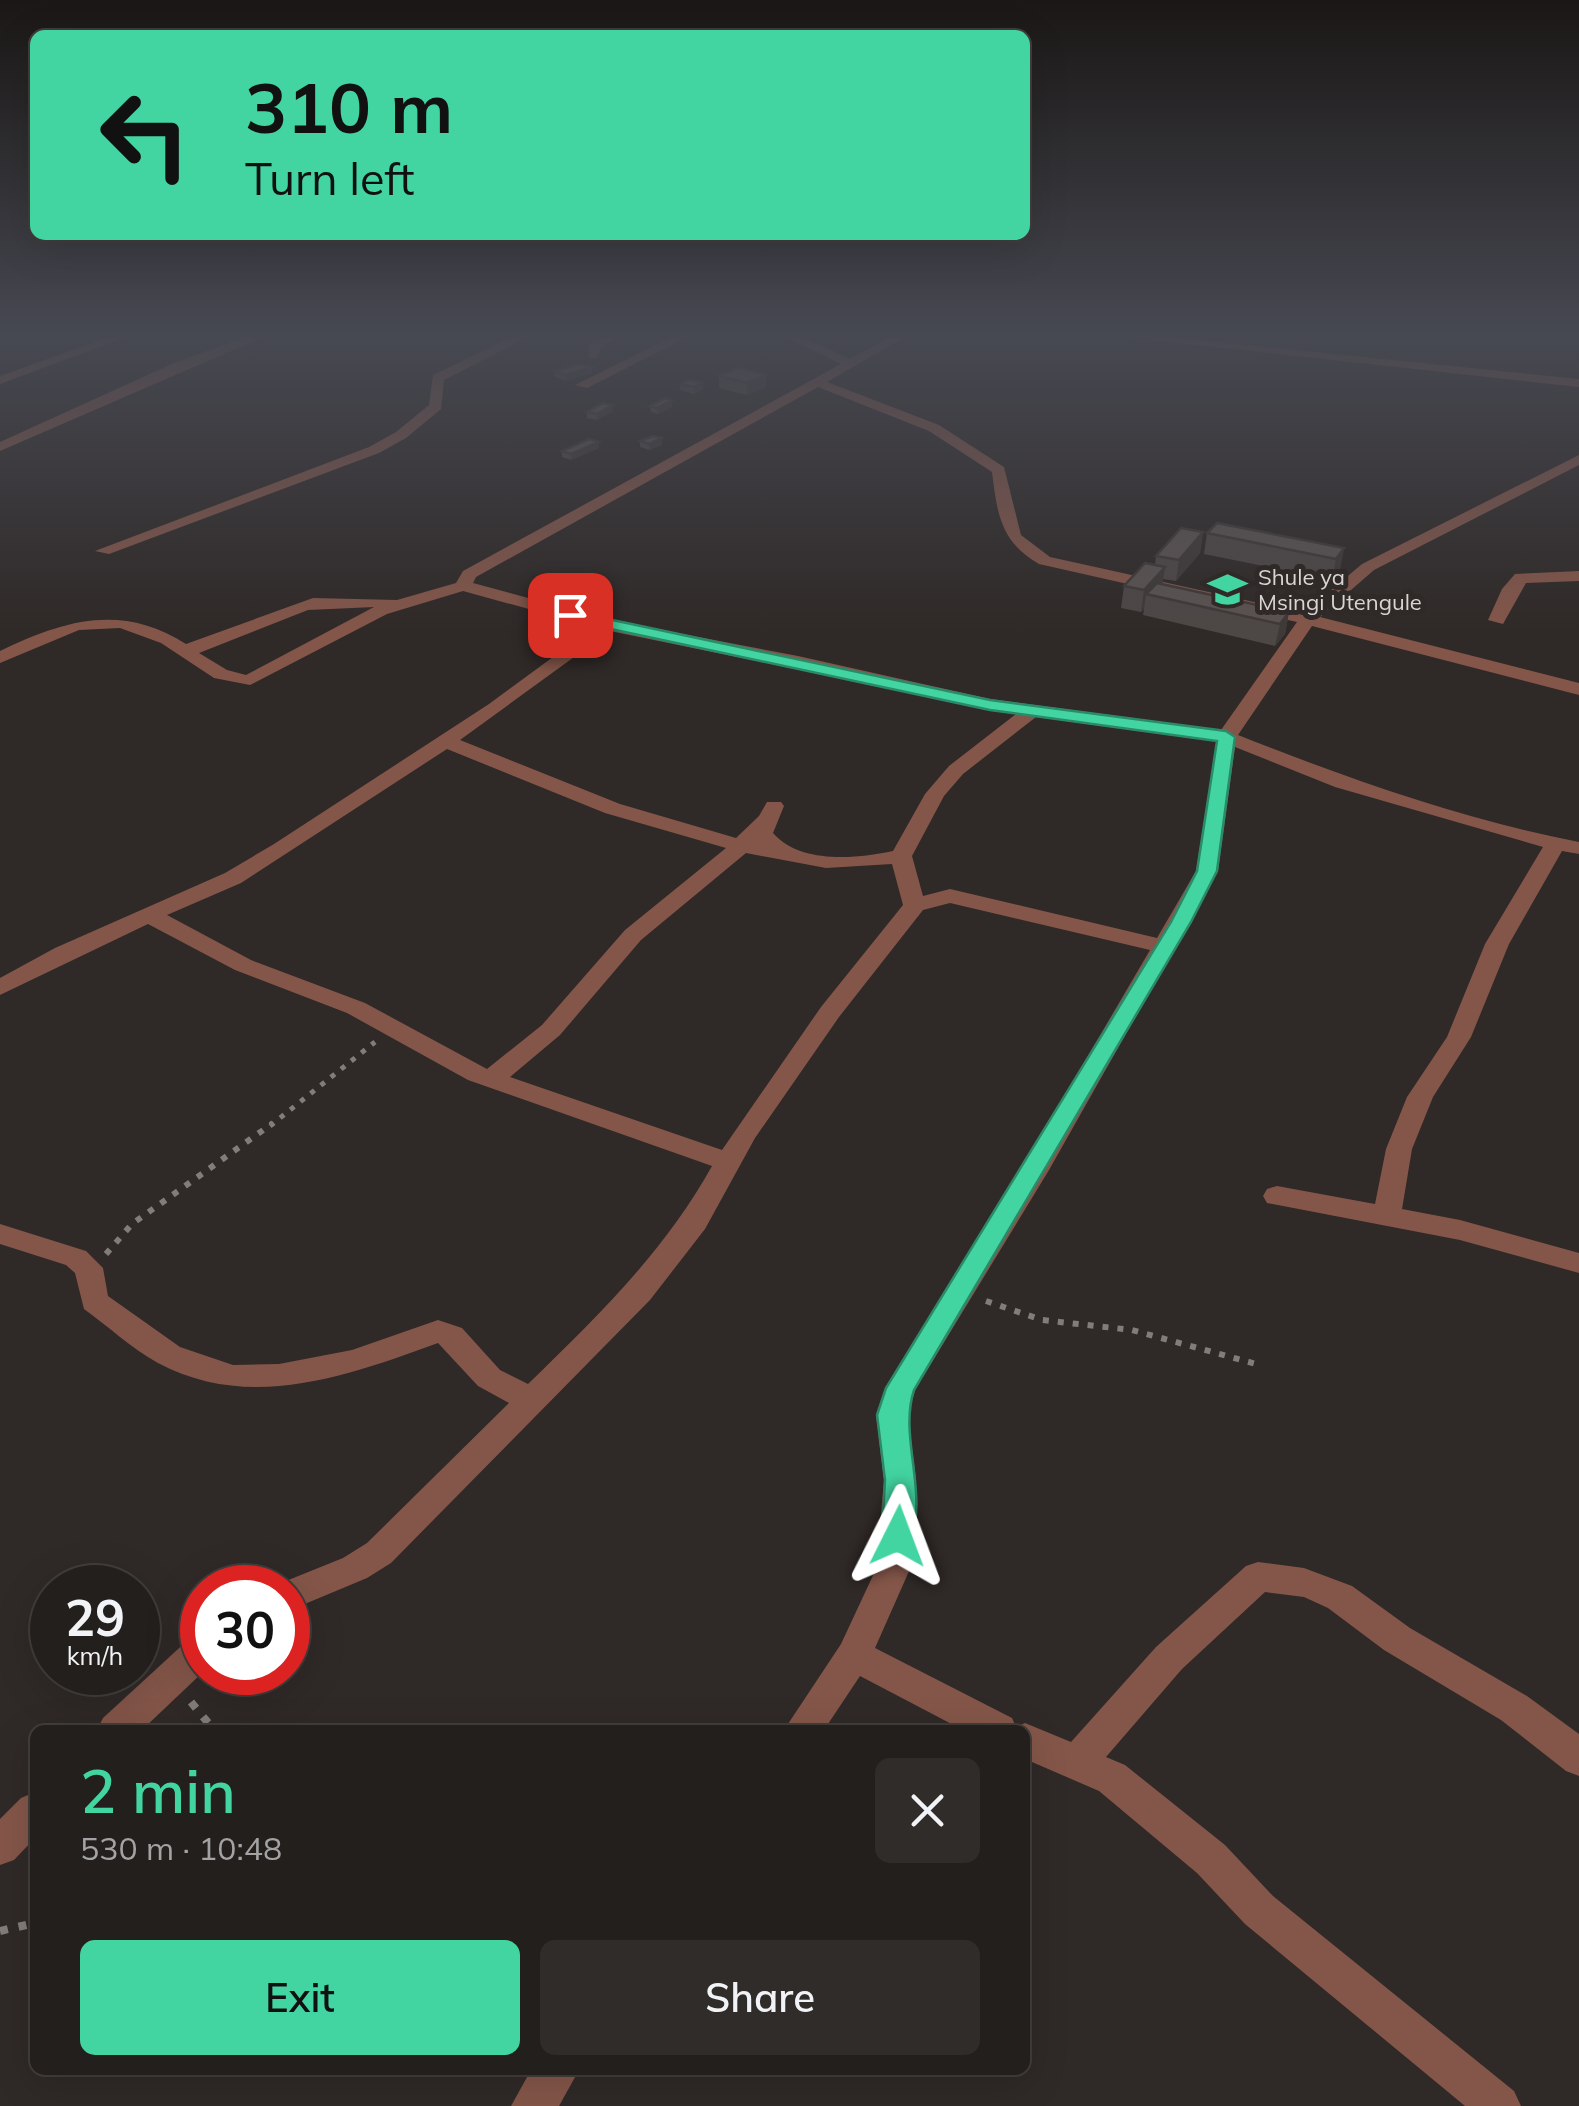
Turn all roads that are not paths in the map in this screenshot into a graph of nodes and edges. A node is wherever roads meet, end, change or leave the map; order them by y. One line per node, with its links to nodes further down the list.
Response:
1 (26, 435): 5 (street)
2 (395, 435): 7 (street)
3 (726, 435): 9 (street)
4 (945, 435): 11 (street)
5 (0, 447)
6 (1579, 460): 11 (street)
7 (103, 551)
8 (1579, 576): 12 (street)
9 (463, 586): 10 (street); 13 (street)
10 (402, 602): 14 (street); 14 (street)
11 (1310, 617): 16 (street); 18 (street)
12 (1497, 620)
13 (607, 625): 17 (street); 19 (street)
14 (184, 650): 15 (street)
15 (0, 658)
16 (1579, 688)
17 (1032, 711): 18 (street); 23 (street)
18 (1226, 737): 21 (street); 26 (street)
19 (444, 741): 20 (street); 25 (street)
20 (740, 846): 22 (street); 22 (street); 28 (street)
21 (1573, 847): 31 (street)
22 (787, 853): 23 (street)
23 (901, 856): 24 (street)
24 (914, 906): 26 (street); 29 (street)
25 (148, 914): 27 (street); 28 (street)
26 (1166, 947): 36 (street)
27 (0, 988)
28 (492, 1078): 29 (street)
29 (728, 1162): 34 (street)
30 (1277, 1196): 31 (street)
31 (1388, 1214): 33 (street)
32 (0, 1234): 34 (street)
33 (1579, 1263)
34 (531, 1400): 35 (street)
35 (310, 1587)
36 (854, 1655): 39 (street); 40 (street)
37 (180, 1670): 38 (street)
38 (121, 1725)
39 (806, 1725)
40 (989, 1725)
41 (1030, 1743): 43 (street)
42 (1579, 1758): 43 (street)
43 (1078, 1764): 48 (street)
44 (30, 1816): 45 (street)
45 (0, 1846)
46 (554, 2075): 47 (street)
47 (533, 2106)
48 (1499, 2106)

